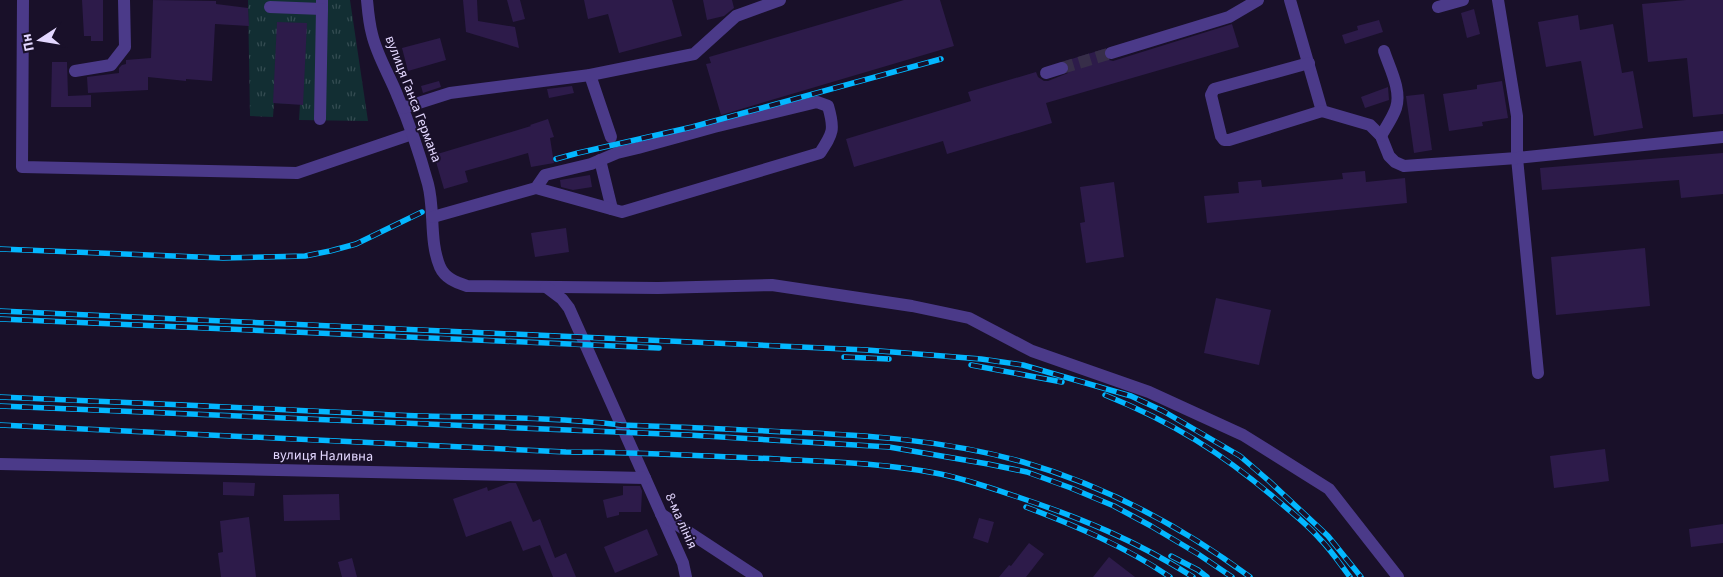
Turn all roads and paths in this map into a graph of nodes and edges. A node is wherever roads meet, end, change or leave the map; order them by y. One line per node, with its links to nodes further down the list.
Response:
1 (23, 0): 22 (street)
2 (124, 0): 16 (street)
3 (367, 0): 19 (street, вулиця Ганса Германа)
4 (780, 0): 18 (street)
5 (1258, 0): 13 (street)
6 (1290, 0): 14 (street)
7 (1463, 0): 11 (street)
8 (1498, 0): 26 (street)
9 (322, 4): 10 (street); 21 (street)
10 (270, 7)
11 (1438, 7)
12 (1384, 50): 23 (street)
13 (1112, 53)
14 (1309, 63): 20 (street); 20 (street)
15 (1062, 68): 17 (street)
16 (75, 71)
17 (1046, 73)
18 (590, 74): 19 (street); 25 (street)
19 (403, 108): 22 (street, вулиця Ганса Германа)
20 (1322, 111): 23 (street)
21 (320, 119)
22 (412, 134): 30 (street, вулиця Ганса Германа)
23 (1381, 136): 26 (street)
24 (1723, 137): 26 (street)
25 (611, 138)
26 (1517, 158): 32 (street)
27 (600, 160): 28 (street); 29 (street); 29 (street)
28 (536, 188): 29 (street); 30 (street)
29 (612, 209)
30 (434, 217): 31 (street, вулиця Ганса Германа)
31 (546, 287): 34 (street, 8-ма лінія); 38 (street)
32 (1538, 373)
33 (0, 464): 34 (street, вулиця Наливна)
34 (645, 478): 35 (street, 8-ма лінія)
35 (661, 514): 36 (street); 37 (street, 8-ма лінія)
36 (750, 575)
37 (686, 577)
38 (1398, 577)

